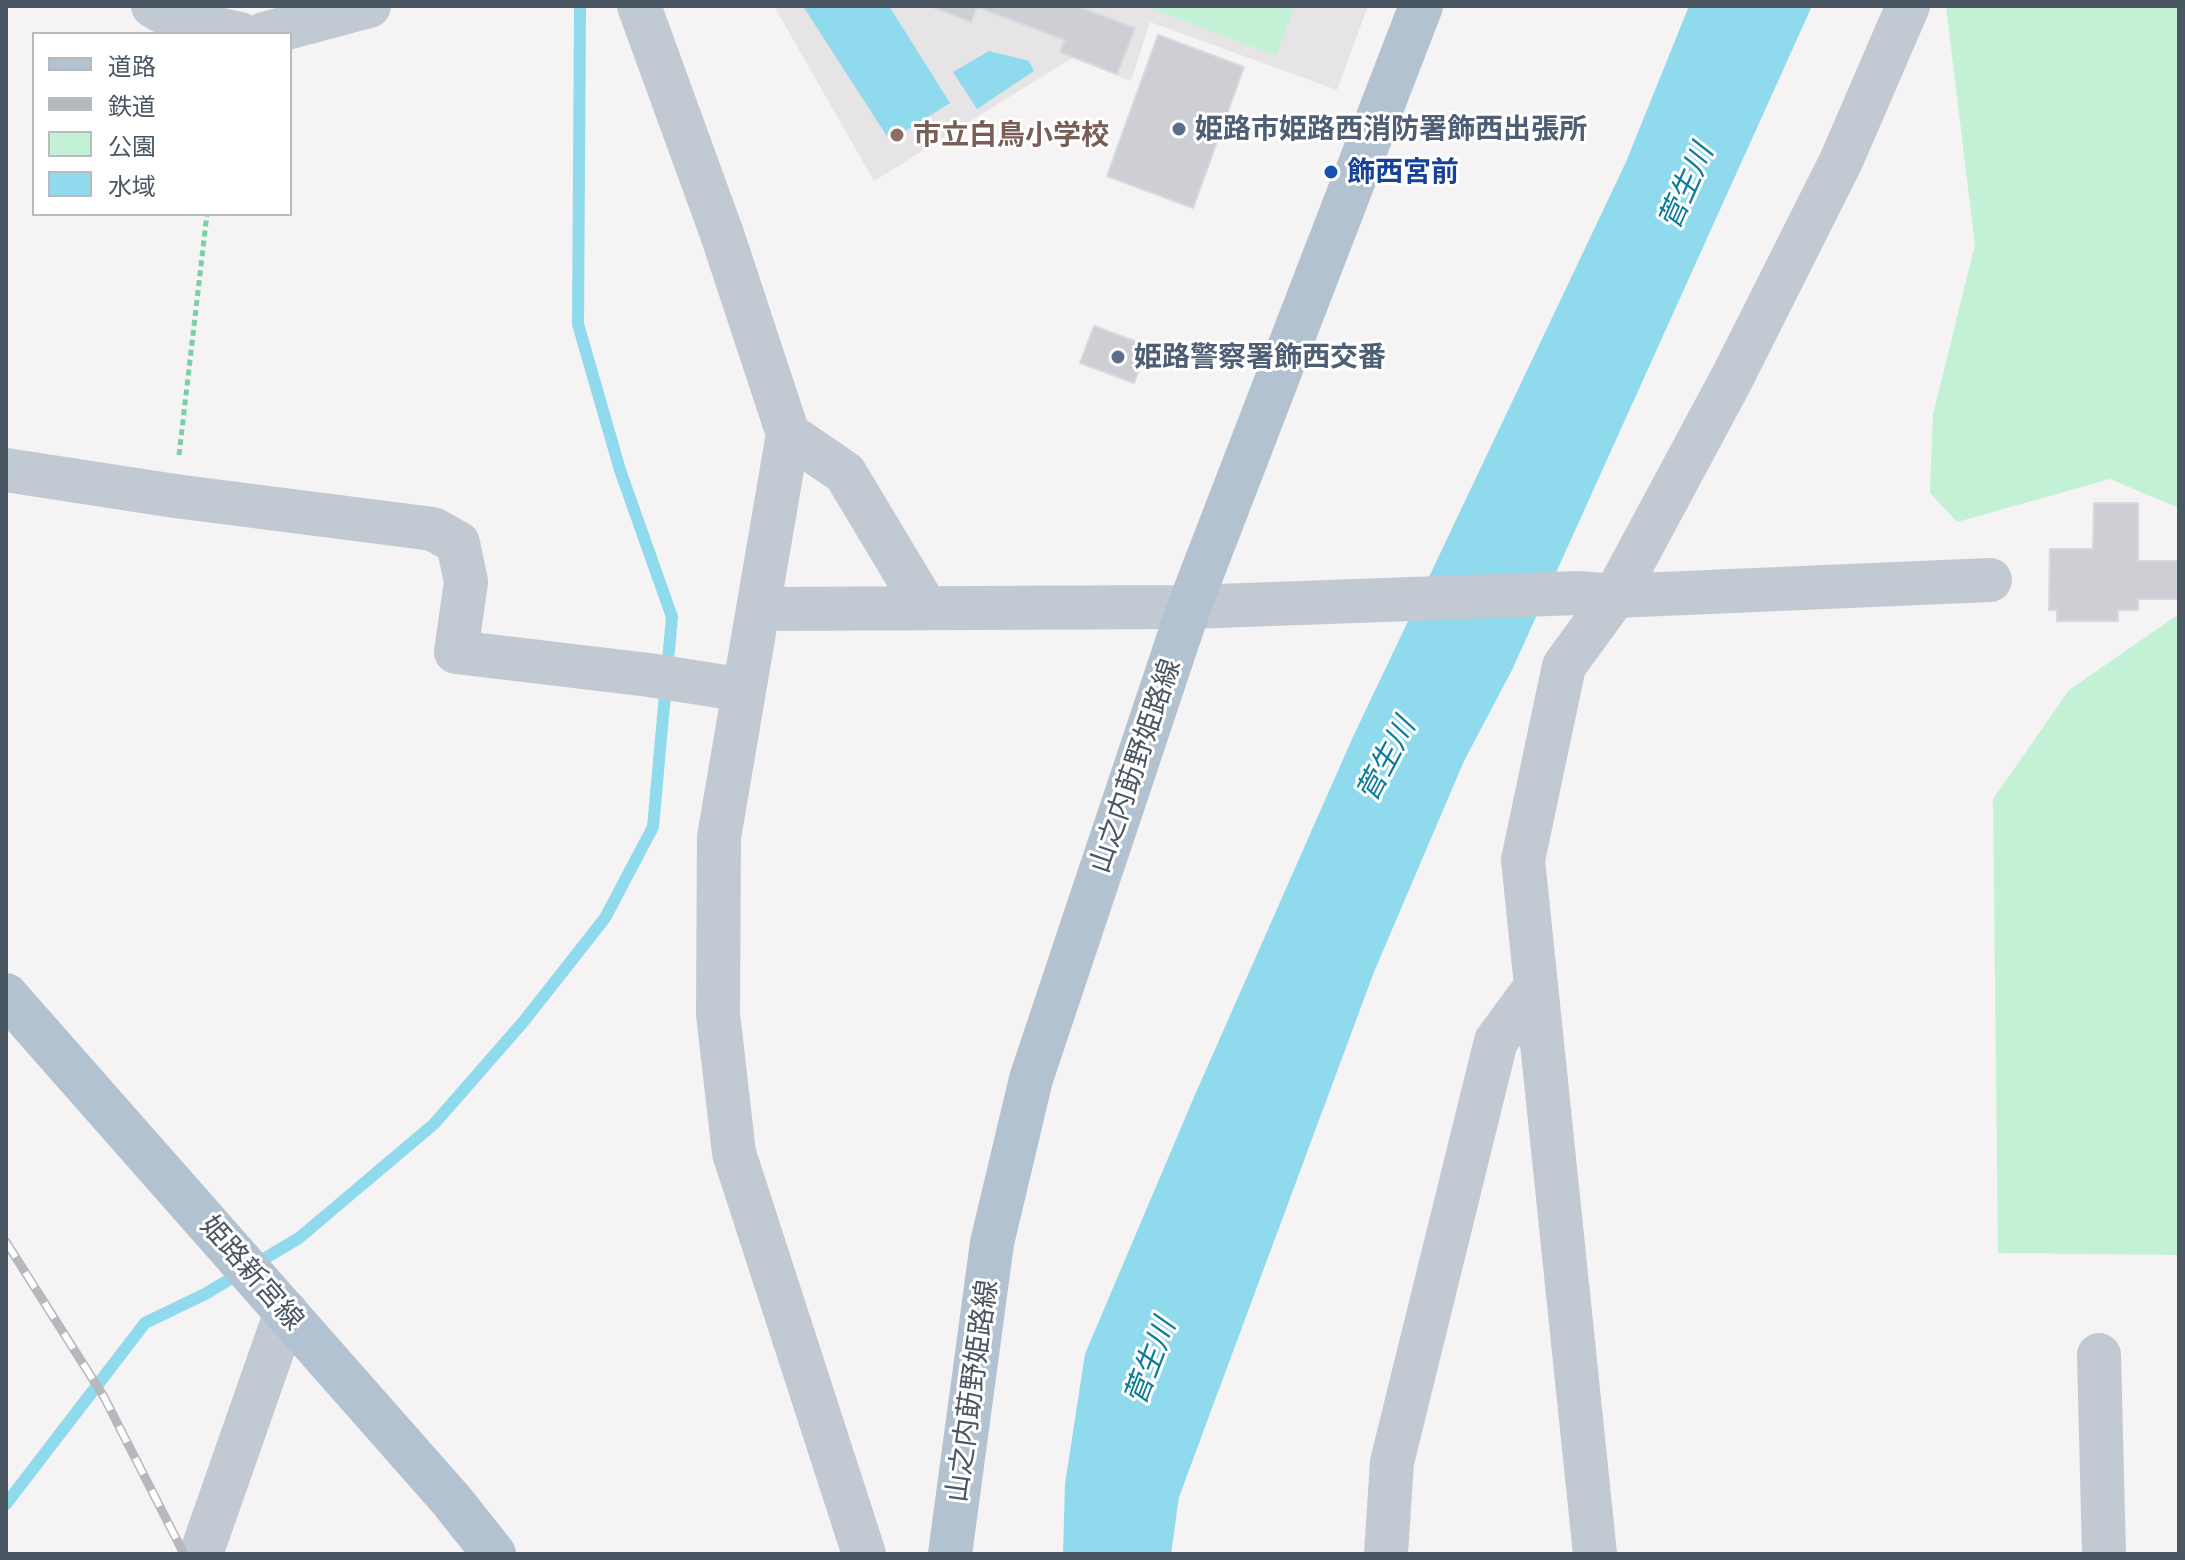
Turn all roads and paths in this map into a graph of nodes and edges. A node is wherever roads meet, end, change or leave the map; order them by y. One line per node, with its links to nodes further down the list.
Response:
1 (153, 6): 6 (street)
2 (369, 6): 7 (street)
3 (639, 6): 9 (street)
4 (1421, 6): 14 (main road, 山之内莇野姫路線)
5 (1908, 6): 13 (street)
6 (231, 32)
7 (272, 32)
8 (207, 216): 11 (path)
9 (788, 434): 15 (street); 16 (street)
10 (6, 470): 11 (street)
11 (175, 496): 17 (street)
12 (1990, 580): 13 (street)
13 (1596, 594): 14 (street); 18 (street)
14 (1203, 606): 15 (street); 25 (main road, 山之内莇野姫路線)
15 (926, 608): 16 (street)
16 (758, 609): 17 (street)
17 (744, 690): 24 (street)
18 (1535, 988): 26 (street); 27 (street)
19 (6, 995): 20 (main road, 姫路新宮線)
20 (286, 1312): 22 (street); 23 (main road, 姫路新宮線)
21 (2099, 1355): 28 (street)
22 (201, 1554)
23 (494, 1554)
24 (864, 1554)
25 (950, 1554)
26 (1386, 1554)
27 (1595, 1554)
28 (2104, 1554)

